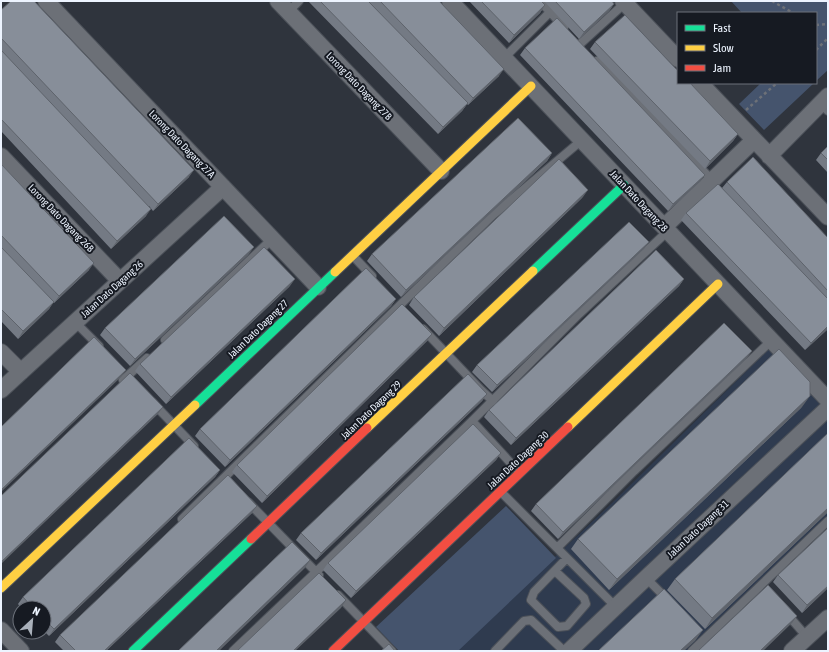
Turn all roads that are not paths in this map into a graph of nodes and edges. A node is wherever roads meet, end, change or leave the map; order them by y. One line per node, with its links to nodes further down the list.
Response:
1 (46, 1): 20 (street, Lorong Dato Dagang 27A)
2 (450, 1): 8 (street, Jalan Dato Dagang 28)
3 (540, 1): 6 (lane)
4 (625, 2): 7 (lane); 9 (street)
5 (288, 4): 17 (street, Lorong Dato Dagang 27B)
6 (550, 12): 7 (lane); 8 (lane)
7 (581, 44): 18 (lane)
8 (504, 58): 11 (street, Jalan Dato Dagang 28)
9 (677, 58)
10 (701, 84): 14 (street)
11 (531, 86): 13 (street, Jalan Dato Dagang 28); 17 (street, Jalan Dato Dagang 27)
12 (826, 104): 16 (street)
13 (582, 140): 19 (street, Jalan Dato Dagang 28); 52 (lane)
14 (754, 140): 16 (street); 18 (street)
15 (1, 156): 25 (street, Lorong Dato Dagang 26B)
16 (769, 156): 21 (street)
17 (441, 171): 24 (street, Jalan Dato Dagang 27)
18 (715, 183): 22 (street)
19 (624, 185): 22 (street, Jalan Dato Dagang 28); 34 (street, Jalan Dato Dagang 29)
20 (223, 187): 23 (street, Lorong Dato Dagang 27A); 25 (street, Jalan Dato Dagang 26)
21 (828, 217)
22 (666, 229): 27 (street, Jalan Dato Dagang 28); 42 (lane)
23 (272, 239): 28 (street, Lorong Dato Dagang 27A); 32 (lane)
24 (352, 255): 26 (lane); 28 (street, Jalan Dato Dagang 27)
25 (120, 281): 30 (street, Jalan Dato Dagang 26)
26 (379, 283)
27 (718, 284): 31 (street, Jalan Dato Dagang 28); 47 (street, Jalan Dato Dagang 30)
28 (318, 288): 45 (street, Jalan Dato Dagang 27)
29 (415, 321): 34 (lane)
30 (75, 322): 36 (lane); 37 (street, Jalan Dato Dagang 26)
31 (772, 340): 41 (street, Jalan Dato Dagang 28); 53 (lane)
32 (162, 343)
33 (1, 352): 37 (street)
34 (447, 353): 42 (lane); 51 (street, Jalan Dato Dagang 29)
35 (150, 354): 38 (lane)
36 (106, 355)
37 (21, 372): 39 (street, Jalan Dato Dagang 26)
38 (116, 387)
39 (1, 390)
40 (148, 398): 45 (lane)
41 (828, 400)
42 (493, 401): 44 (lane)
43 (828, 408): 57 (street, Jalan Dato Dagang 31)
44 (472, 421): 47 (lane); 56 (lane)
45 (174, 424): 46 (lane); 58 (street, Jalan Dato Dagang 27)
46 (199, 451)
47 (520, 473): 48 (street, Jalan Dato Dagang 30)
48 (500, 491): 53 (lane); 63 (street, Jalan Dato Dagang 30)
49 (241, 494): 51 (lane)
50 (828, 521): 74 (lane)
51 (268, 523): 56 (lane); 67 (street, Jalan Dato Dagang 29)
52 (174, 527)
53 (557, 548): 54 (lane)
54 (567, 558): 55 (lane); 60 (lane)
55 (555, 571): 55 (lane)
56 (316, 572): 63 (lane); 68 (lane)
57 (646, 578): 59 (lane); 60 (street, Jalan Dato Dagang 31)
58 (1, 588)
59 (671, 604)
60 (616, 607): 73 (street, Jalan Dato Dagang 31)
61 (781, 608): 65 (lane)
62 (828, 618): 65 (street)
63 (364, 622): 69 (street, Jalan Dato Dagang 30); 70 (lane)
64 (1, 630): 66 (street)
65 (807, 637): 75 (street)
66 (21, 651)
67 (133, 651)
68 (233, 651)
69 (333, 651)
70 (392, 651)
71 (495, 651): 72 (lane)
72 (564, 651)
73 (569, 651)
74 (692, 651)
75 (792, 651)

